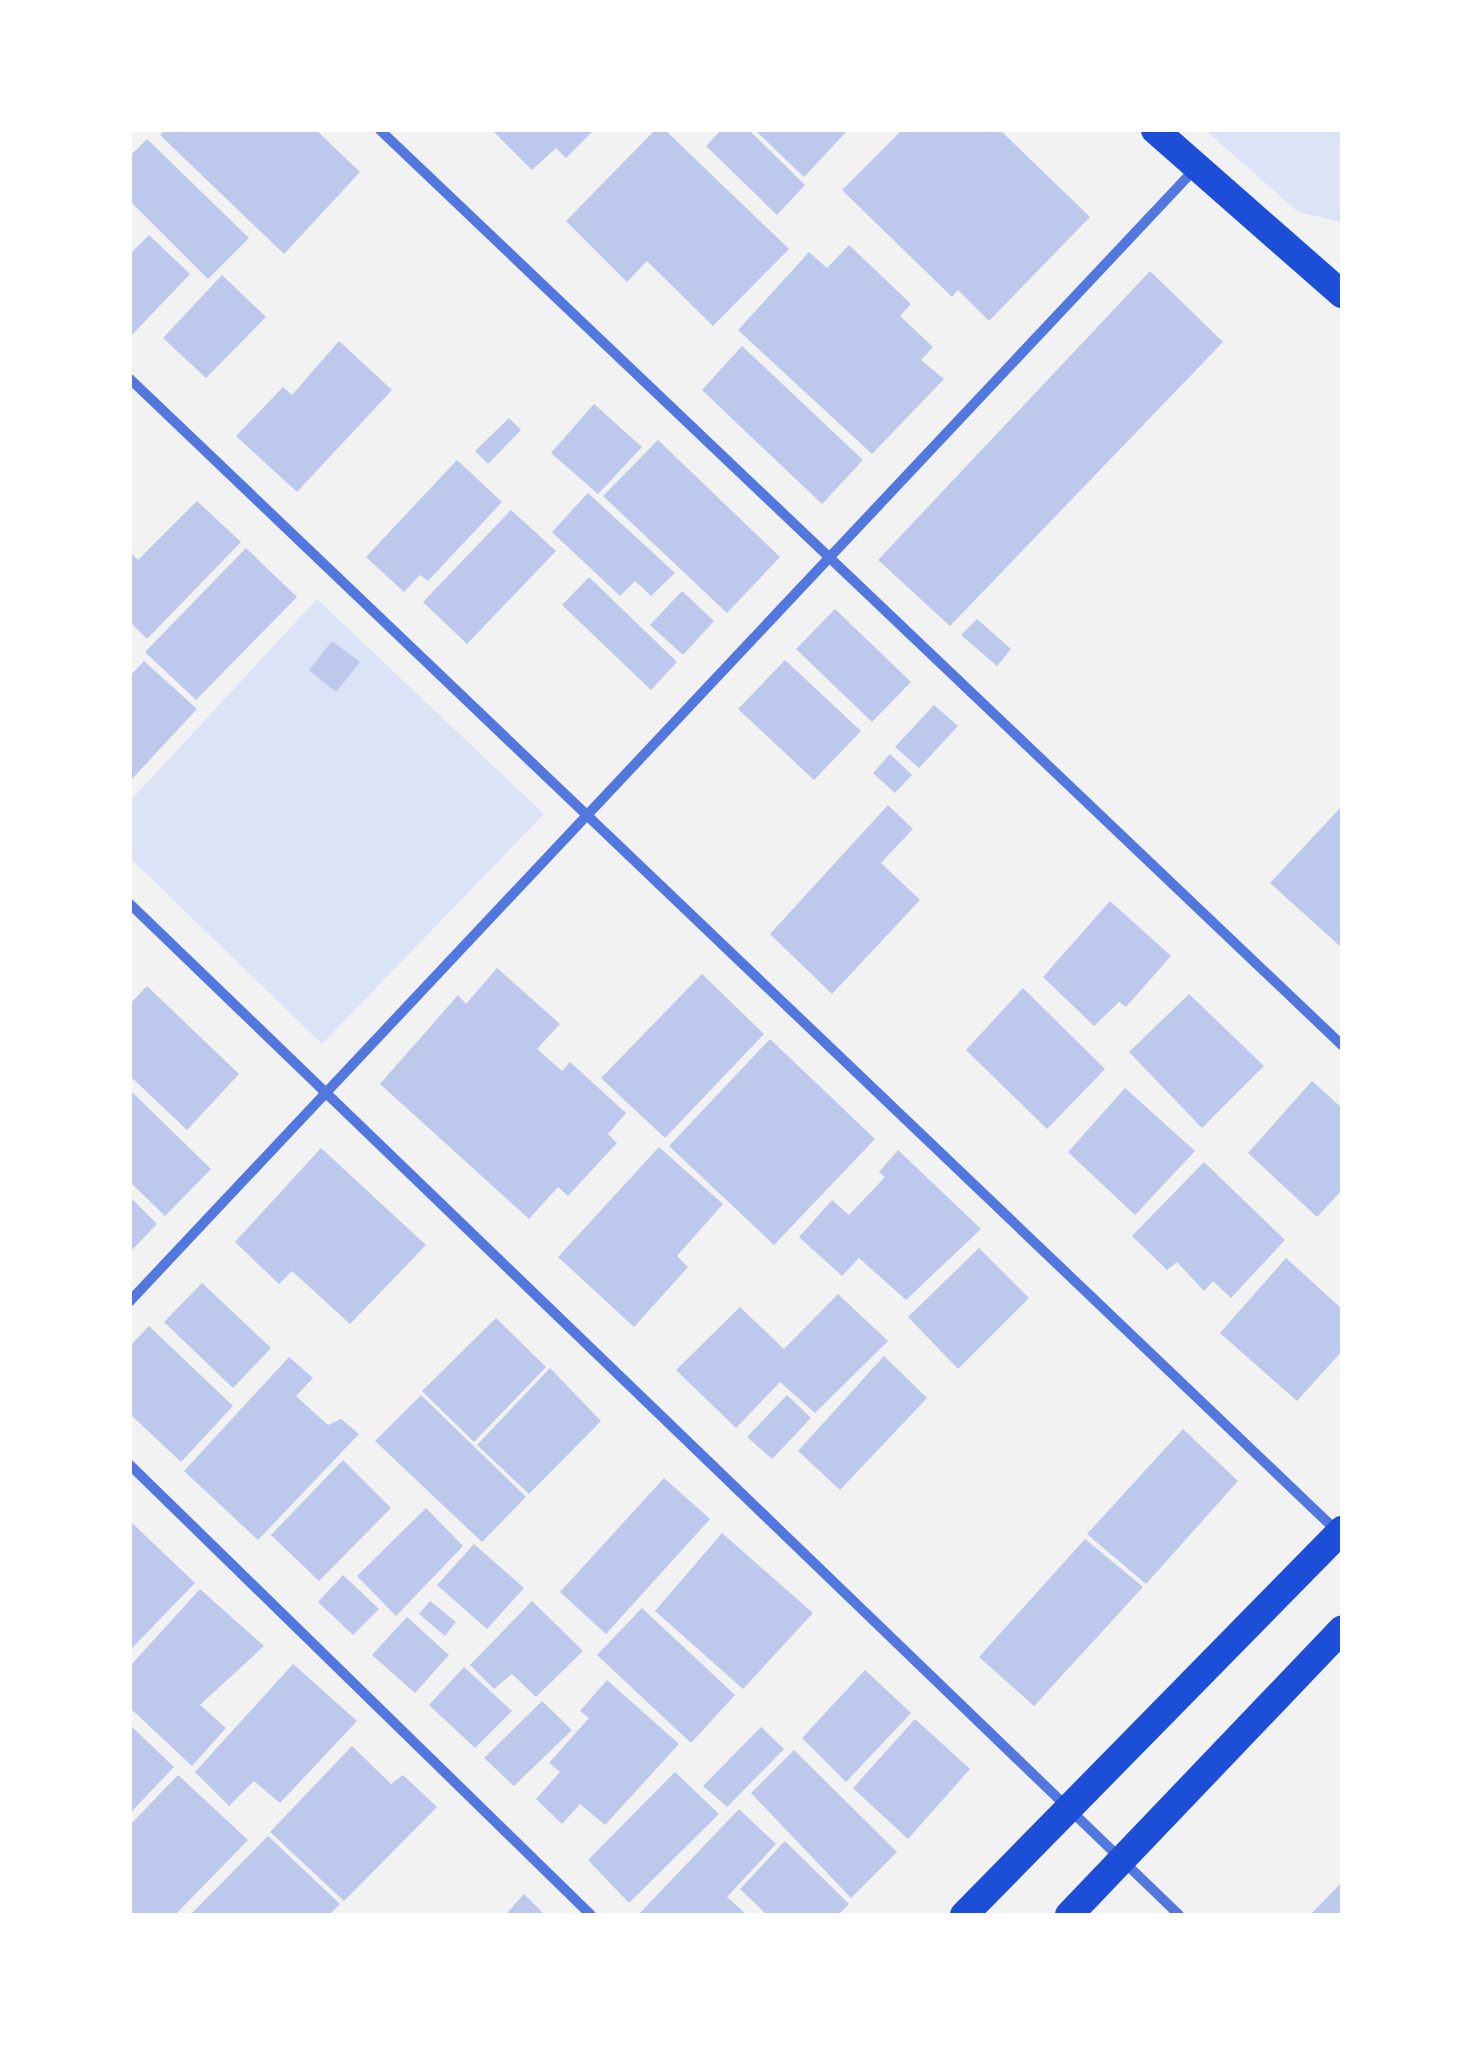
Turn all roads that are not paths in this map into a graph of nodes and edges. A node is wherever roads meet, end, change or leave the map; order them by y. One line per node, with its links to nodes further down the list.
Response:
1 (380, 130): 6 (street)
2 (1155, 130): 3 (highway)
3 (1197, 168): 4 (highway); 6 (street)
4 (1342, 294)
5 (130, 379): 7 (street)
6 (827, 556): 7 (street); 9 (street)
7 (586, 810): 10 (street); 13 (street)
8 (130, 904): 10 (street)
9 (1342, 1045)
10 (326, 1091): 11 (street); 15 (street)
11 (130, 1301)
12 (130, 1465): 17 (street)
13 (1340, 1531): 15 (highway)
14 (1342, 1629): 16 (highway)
15 (1066, 1810): 16 (street); 18 (highway)
16 (1120, 1861): 19 (highway); 20 (street)
17 (592, 1915)
18 (964, 1915)
19 (1069, 1915)
20 (1179, 1915)

